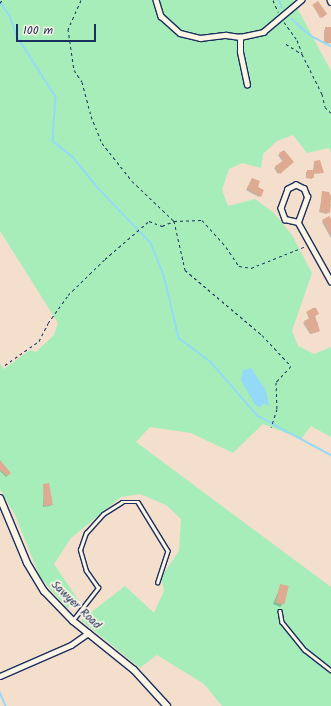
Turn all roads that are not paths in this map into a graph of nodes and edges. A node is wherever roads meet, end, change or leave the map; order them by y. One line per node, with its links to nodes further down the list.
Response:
1 (156, 0): 3 (street)
2 (301, 0): 3 (street)
3 (240, 37): 4 (street)
4 (247, 85)
5 (298, 222): 5 (street); 6 (street)
6 (331, 281)
7 (0, 498): 10 (street, Sawyer Road)
8 (158, 582): 10 (lane)
9 (280, 611): 12 (lane)
10 (73, 620): 11 (street, Sawyer Road)
11 (88, 633): 13 (street); 14 (street, Sawyer Road)
12 (331, 670)
13 (0, 676)
14 (167, 706)

